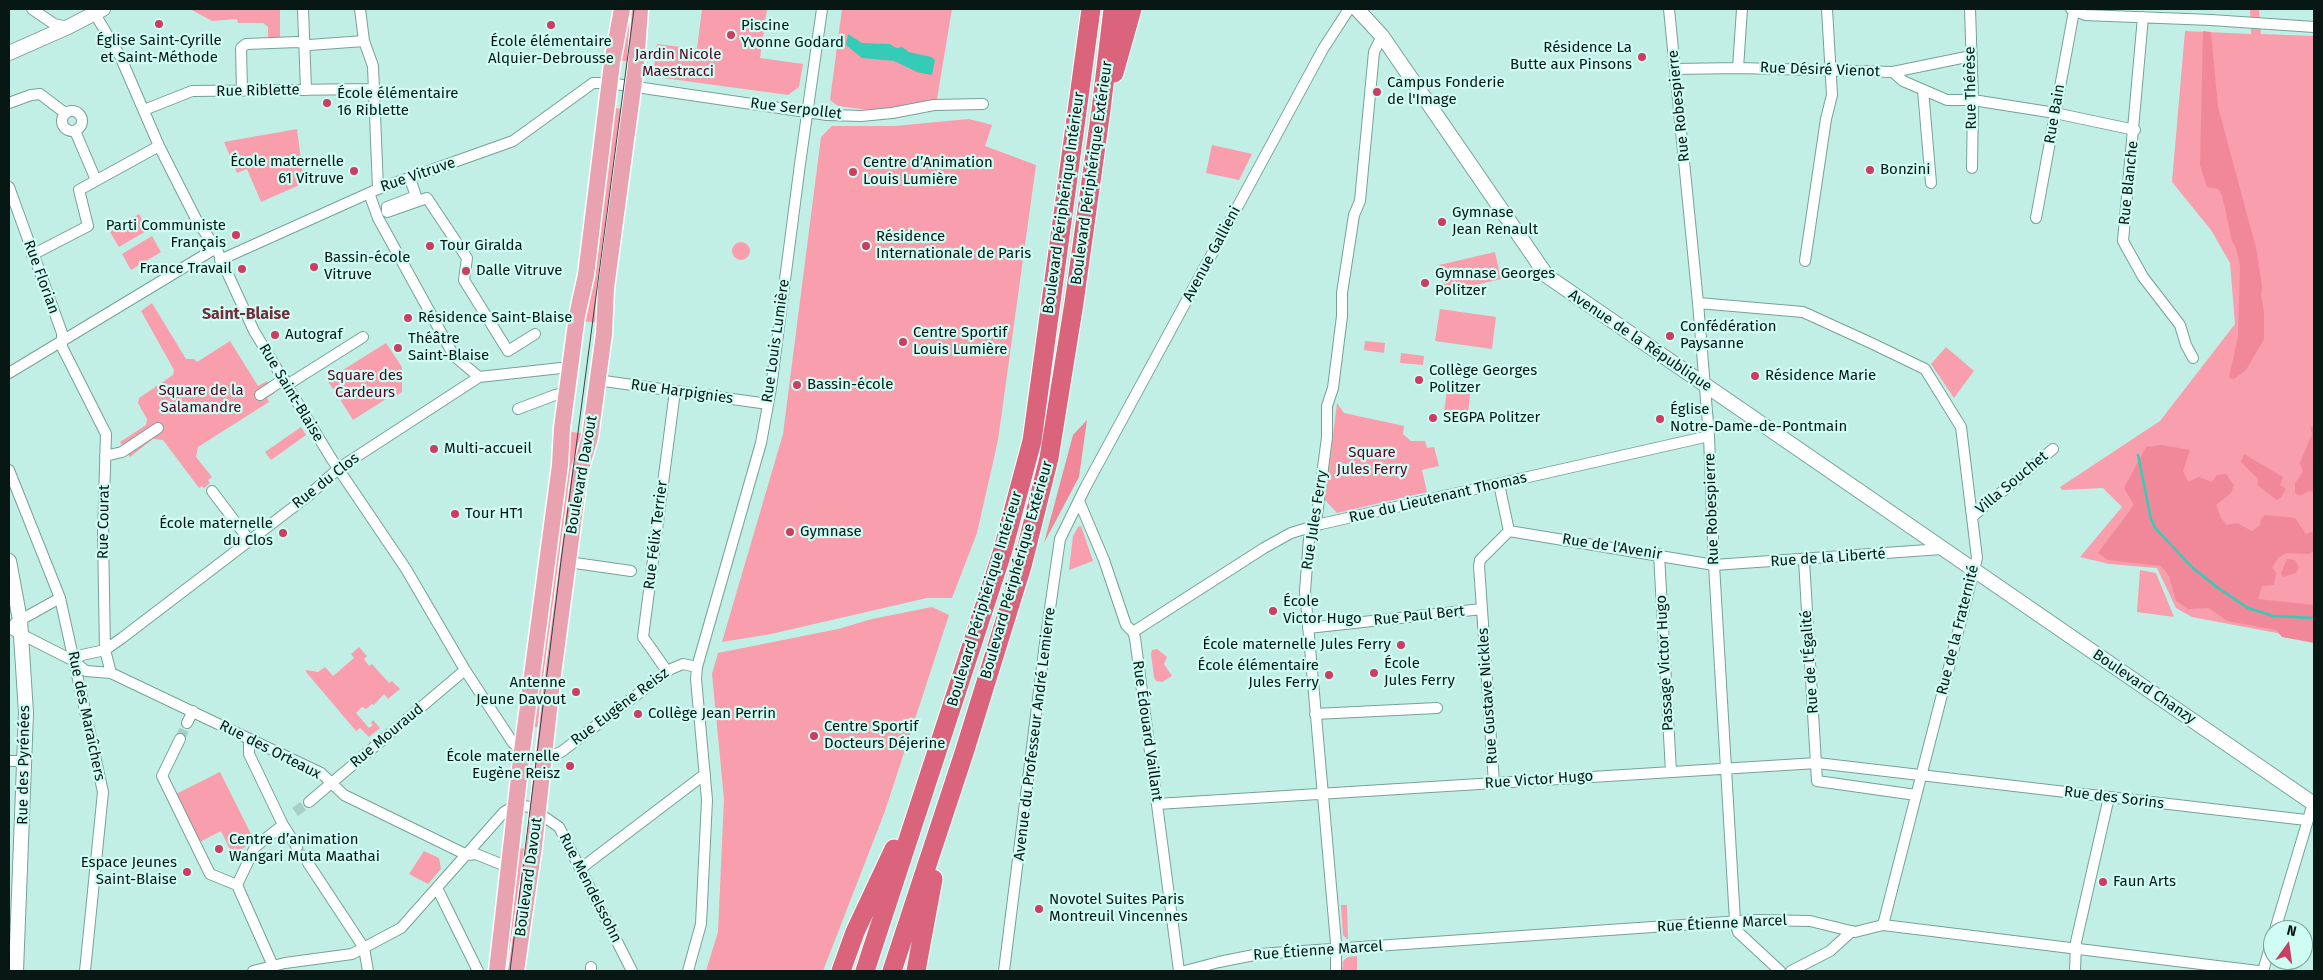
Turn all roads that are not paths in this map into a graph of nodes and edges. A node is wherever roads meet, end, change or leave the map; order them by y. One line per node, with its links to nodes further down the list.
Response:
1 (32, 9): 21 (street)
2 (303, 9): 26 (street)
3 (360, 9): 25 (street)
4 (622, 9): 33 (main road, Boulevard Davout)
5 (640, 9): 34 (main road, Boulevard Davout)
6 (822, 9): 44 (street, Rue Louis Lumière)
7 (1077, 9): 23 (highway)
8 (1091, 9): 23 (highway, Boulevard Périphérique Intérieur)
9 (1113, 9): 43 (highway, Boulevard Périphérique Extérieur)
10 (1132, 9): 43 (highway)
11 (1349, 9): 83 (street, Avenue Gallieni)
12 (1357, 9): 24 (main road, Avenue de la République)
13 (1369, 9): 24 (main road, Avenue de la République)
14 (1669, 9): 30 (street, Rue Robespierre)
15 (1742, 9): 29 (street)
16 (1827, 9): 31 (street)
17 (1970, 9): 28 (street, Rue Thérèse)
18 (2073, 10): 20 (street); 45 (street, Rue Bain)
19 (99, 12): 21 (main road); 42 (street, Rue Saint-Blaise)
20 (2143, 18): 22 (street); 46 (street, Rue Blanche)
21 (68, 27): 27 (main road)
22 (2314, 27)
23 (1088, 31): 125 (highway, Boulevard Périphérique Intérieur)
24 (1382, 36): 69 (main road, Avenue de la République); 85 (street, Rue Jules Ferry)
25 (364, 41): 26 (street); 35 (street)
26 (305, 44): 36 (street); 38 (street)
27 (9, 52)
28 (1971, 56): 32 (street); 39 (street, Rue Thérèse)
29 (1738, 68): 30 (street, Rue Désiré Vienot); 31 (street, Rue Désiré Vienot)
30 (1676, 69): 59 (street, Rue Robespierre)
31 (1831, 72): 32 (street, Rue Désiré Vienot); 58 (street)
32 (1893, 72): 37 (street, Rue Désiré Vienot)
33 (609, 83): 34 (street, Rue Serpollet); 49 (street, Rue Vitruve); 64 (main road, Boulevard Davout)
34 (633, 87): 44 (street, Rue Serpollet); 67 (main road, Boulevard Davout)
35 (374, 89): 36 (street, Rue Riblette); 53 (street)
36 (306, 90): 38 (street, Rue Riblette)
37 (1923, 90): 39 (street, Rue Désiré Vienot); 51 (street)
38 (242, 91): 42 (street, Rue Riblette)
39 (1973, 100): 45 (street, Rue Désiré Vienot); 48 (street, Rue Thérèse)
40 (9, 102): 50 (street)
41 (983, 104): 44 (street, Rue Serpollet)
42 (144, 110): 47 (street, Rue Saint-Blaise)
43 (1101, 110): 115 (highway, Boulevard Périphérique Extérieur)
44 (808, 111): 73 (street, Rue Louis Lumière)
45 (2055, 113): 46 (street, Rue Désiré Vienot); 54 (street, Rue Bain)
46 (2134, 130): 63 (street, Rue Blanche)
47 (159, 146): 50 (street); 55 (street, Rue Saint-Blaise)
48 (1972, 168)
49 (410, 179): 53 (street, Rue Vitruve); 60 (street)
50 (96, 180): 56 (street)
51 (1931, 183)
52 (9, 187): 56 (street, Rue Florian)
53 (374, 191): 57 (street, Rue Vitruve); 66 (street)
54 (2036, 218)
55 (216, 248): 57 (street, Rue Saint-Blaise); 62 (street)
56 (32, 255): 62 (street, Rue Florian)
57 (220, 260): 68 (street, Rue Saint-Blaise)
58 (1805, 261)
59 (1698, 303): 69 (street, Rue Robespierre); 84 (street, Rue de la Fraternité)
60 (535, 334)
61 (363, 337): 68 (street)
62 (62, 340): 65 (street); 78 (street, Rue Florian)
63 (2193, 358)
64 (570, 367): 66 (street, Rue du Clos); 71 (main road, Boulevard Davout)
65 (9, 373)
66 (479, 377): 79 (street, Rue du Clos)
67 (597, 380): 70 (street, Rue Harpignies); 92 (main road, Boulevard Davout)
68 (286, 382): 72 (street); 79 (street, Rue Saint-Blaise)
69 (1705, 385): 76 (street, Rue Robespierre); 88 (main road, Avenue de la République)
70 (675, 391): 73 (street, Rue Harpignies); 106 (street, Rue Félix Terrier)
71 (567, 393): 74 (street); 114 (main road, Boulevard Davout)
72 (260, 395)
73 (768, 404): 104 (street, Rue Louis Lumière)
74 (518, 410)
75 (158, 428): 78 (street)
76 (1709, 436): 81 (street, Rue du Lieutenant Thomas); 93 (street, Rue Robespierre)
77 (2053, 449): 84 (street, Villa Souchet)
78 (105, 456): 102 (street, Rue Courat)
79 (339, 468): 87 (street, Rue du Clos); 105 (street, Rue Saint-Blaise)
80 (9, 470): 96 (street, Rue des Maraîchers)
81 (1499, 484): 85 (street, Rue du Lieutenant Thomas); 86 (street)
82 (212, 491): 87 (street)
83 (1079, 500): 100 (street, Rue Édouard Vaillant); 164 (street, Avenue du Professeur André Lemierre)
84 (1972, 517): 94 (street, Rue de la Fraternité)
85 (1313, 527): 99 (street, Rue Jules Ferry); 100 (street, Rue du Lieutenant Thomas)
86 (1509, 531): 89 (street, Rue de l'Avenir); 97 (street, Rue Paul Bert)
87 (249, 540): 102 (street, Rue du Clos)
88 (1942, 549): 91 (street, Rue de la Liberté); 94 (main road, Avenue de la République)
89 (1659, 554): 93 (street, Rue de l'Avenir); 121 (street, Passage Victor Hugo)
90 (9, 560): 98 (main road, Rue des Pyrénées)
91 (1804, 560): 93 (street, Rue de la Liberté); 119 (street, Rue de l'Égalité)
92 (568, 562): 95 (street); 116 (main road, Boulevard Davout)
93 (1714, 565): 120 (street, Rue Robespierre)
94 (1974, 569): 123 (street, Rue de la Fraternité); 132 (main road, Boulevard Chanzy)
95 (631, 571)
96 (60, 598): 98 (street); 103 (street, Rue des Maraîchers)
97 (1482, 610): 99 (street, Rue Paul Bert); 126 (street, Rue Gustave Nickles)
98 (12, 625): 101 (main road, Rue des Pyrénées)
99 (1308, 628): 110 (street, Rue Jules Ferry)
100 (1133, 632): 131 (street, Rue Édouard Vaillant)
101 (21, 636): 103 (street, Rue des Orteaux); 118 (main road, Rue des Pyrénées)
102 (105, 650): 103 (street); 107 (street)
103 (74, 661): 107 (street, Rue des Orteaux); 152 (street, Rue des Maraîchers)
104 (697, 667): 106 (street, Rue Eugène Reisz); 122 (street, Rue Louis Lumière)
105 (465, 670): 114 (street, Rue Saint-Blaise); 124 (street, Rue Mouraud)
106 (666, 671): 116 (street, Rue Eugène Reisz)
107 (111, 673): 109 (street, Rue des Orteaux)
108 (1437, 708): 110 (street)
109 (193, 711): 111 (street); 113 (street, Rue des Orteaux)
110 (1315, 714): 127 (street, Rue Jules Ferry)
111 (187, 723)
112 (180, 739): 141 (street)
113 (250, 740): 124 (street, Rue des Orteaux); 135 (street)
114 (522, 751): 133 (main road, Boulevard Davout)
115 (964, 753): 162 (highway, Boulevard Périphérique Extérieur); 163 (highway)
116 (545, 758): 133 (main road, Boulevard Davout)
117 (9, 761): 118 (street)
118 (26, 761): 151 (main road, Rue des Pyrénées)
119 (1817, 763): 120 (street, Rue Victor Hugo); 123 (street, Rue Victor Hugo); 128 (street, Rue de l'Égalité)
120 (1726, 769): 121 (street, Rue Victor Hugo); 144 (street, Rue Robespierre)
121 (1671, 772): 126 (street, Rue Victor Hugo)
122 (704, 774): 140 (street); 159 (street, Rue Louis Lumière)
123 (1921, 776): 128 (street, Rue de la Fraternité); 129 (street, Rue des Sorins)
124 (330, 783): 130 (street, Rue Mouraud); 137 (street, Rue des Orteaux)
125 (926, 783): 160 (highway); 161 (highway, Boulevard Périphérique Intérieur)
126 (1494, 783): 127 (street, Rue Victor Hugo)
127 (1323, 794): 131 (street, Rue Victor Hugo); 149 (street, Rue Jules Ferry)
128 (1916, 795): 145 (street, Rue de la Fraternité)
129 (2109, 797): 134 (street, Rue des Sorins); 148 (street)
130 (309, 802)
131 (1157, 804): 165 (street, Rue Édouard Vaillant)
132 (2314, 804): 134 (street)
133 (524, 816): 137 (street); 139 (main road, Boulevard Davout); 140 (street, Rue Mendelssohn); 157 (main road, Boulevard Davout)
134 (2306, 820): 143 (street)
135 (283, 823): 136 (street); 141 (street)
136 (297, 847)
137 (467, 855): 139 (street, Rue des Orteaux); 142 (street)
138 (308, 863): 147 (street)
139 (508, 867): 156 (main road, Boulevard Davout)
140 (580, 869): 158 (street, Rue Mendelssohn)
141 (237, 885): 150 (street)
142 (437, 888): 147 (street); 155 (street)
143 (2278, 920)
144 (1735, 921): 146 (street, Rue Étienne Marcel); 149 (street, Rue Étienne Marcel); 168 (street)
145 (1882, 925): 146 (street, Rue Étienne Marcel); 148 (street, Rue Étienne Marcel)
146 (1852, 932): 169 (street)
147 (364, 948): 150 (street); 154 (street)
148 (2076, 948): 170 (street); 171 (street, Rue Étienne Marcel)
149 (1336, 950): 166 (street, Rue Étienne Marcel); 167 (street)
150 (273, 966): 153 (street)
151 (16, 971)
152 (85, 971)
153 (253, 971)
154 (368, 971)
155 (478, 971)
156 (497, 971)
157 (516, 971)
158 (632, 971)
159 (688, 971)
160 (841, 971)
161 (865, 971)
162 (892, 971)
163 (916, 971)
164 (1004, 971)
165 (1179, 971)
166 (1185, 971)
167 (1336, 971)
168 (1780, 971)
169 (1791, 971)
170 (2075, 971)
171 (2258, 971)

